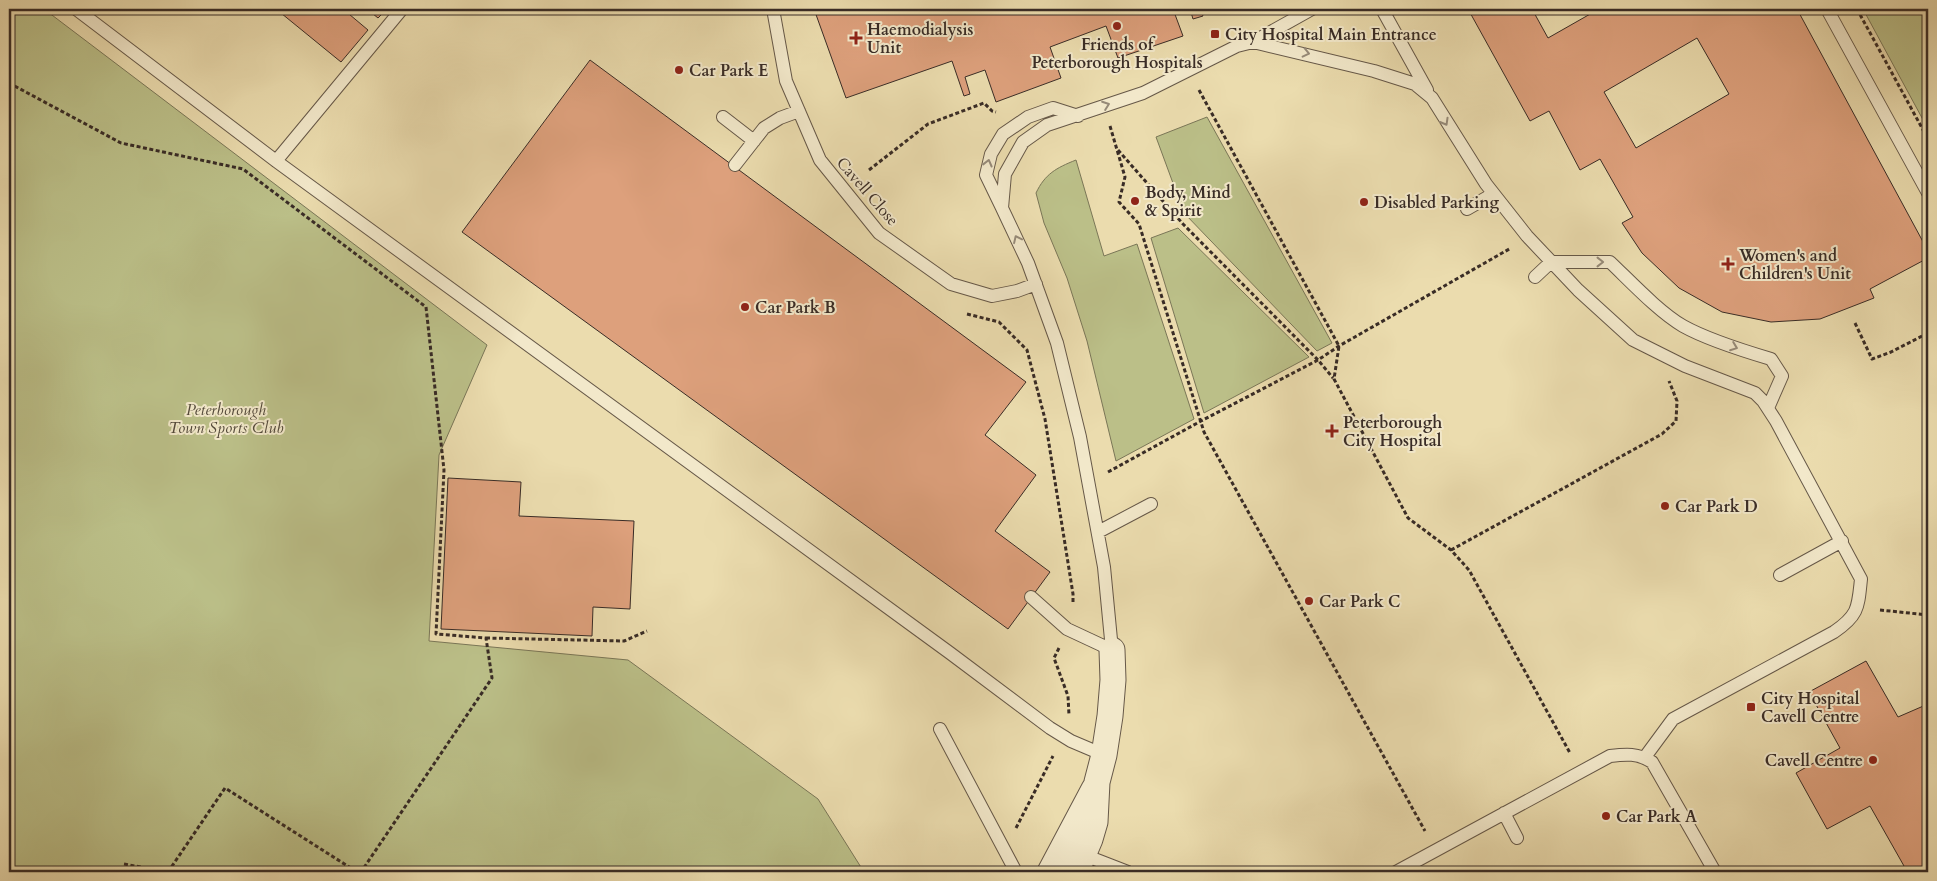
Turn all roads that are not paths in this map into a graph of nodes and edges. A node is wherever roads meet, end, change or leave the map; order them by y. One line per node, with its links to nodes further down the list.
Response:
1 (76, 9): 13 (lane)
2 (402, 9): 13 (lane)
3 (773, 9): 9 (lane, Cavell Close)
4 (1312, 9): 7 (lane)
5 (1382, 9): 8 (lane)
6 (1827, 9): 15 (lane)
7 (1253, 42): 8 (lane, one-way to 8); 10 (lane, one-way to 7)
8 (1432, 98): 16 (lane, one-way to 16)
9 (799, 111): 12 (lane); 21 (lane, Cavell Close)
10 (1078, 116): 17 (lane); 17 (lane, one-way to 10)
11 (723, 117): 12 (lane)
12 (754, 141): 14 (lane)
13 (276, 161): 30 (lane)
14 (735, 166)
15 (1928, 193)
16 (1493, 194): 18 (lane); 19 (lane)
17 (1002, 208): 21 (lane, one-way to 17)
18 (1467, 209)
19 (1551, 262): 20 (lane); 22 (lane); 22 (lane, one-way to 22)
20 (1535, 277)
21 (1036, 284): 24 (lane)
22 (1768, 408): 25 (lane)
23 (1151, 504): 24 (lane)
24 (1098, 532): 28 (lane)
25 (1842, 541): 26 (lane); 31 (lane)
26 (1780, 575)
27 (1032, 597): 28 (lane)
28 (1112, 650): 30 (street)
29 (940, 729): 35 (lane)
30 (1104, 755): 34 (street)
31 (1645, 757): 32 (lane); 39 (lane)
32 (1504, 813): 33 (lane); 38 (lane)
33 (1517, 838)
34 (1075, 858): 36 (street); 37 (lane)
35 (1016, 872)
36 (1050, 872)
37 (1128, 872)
38 (1396, 872)
39 (1715, 872)

